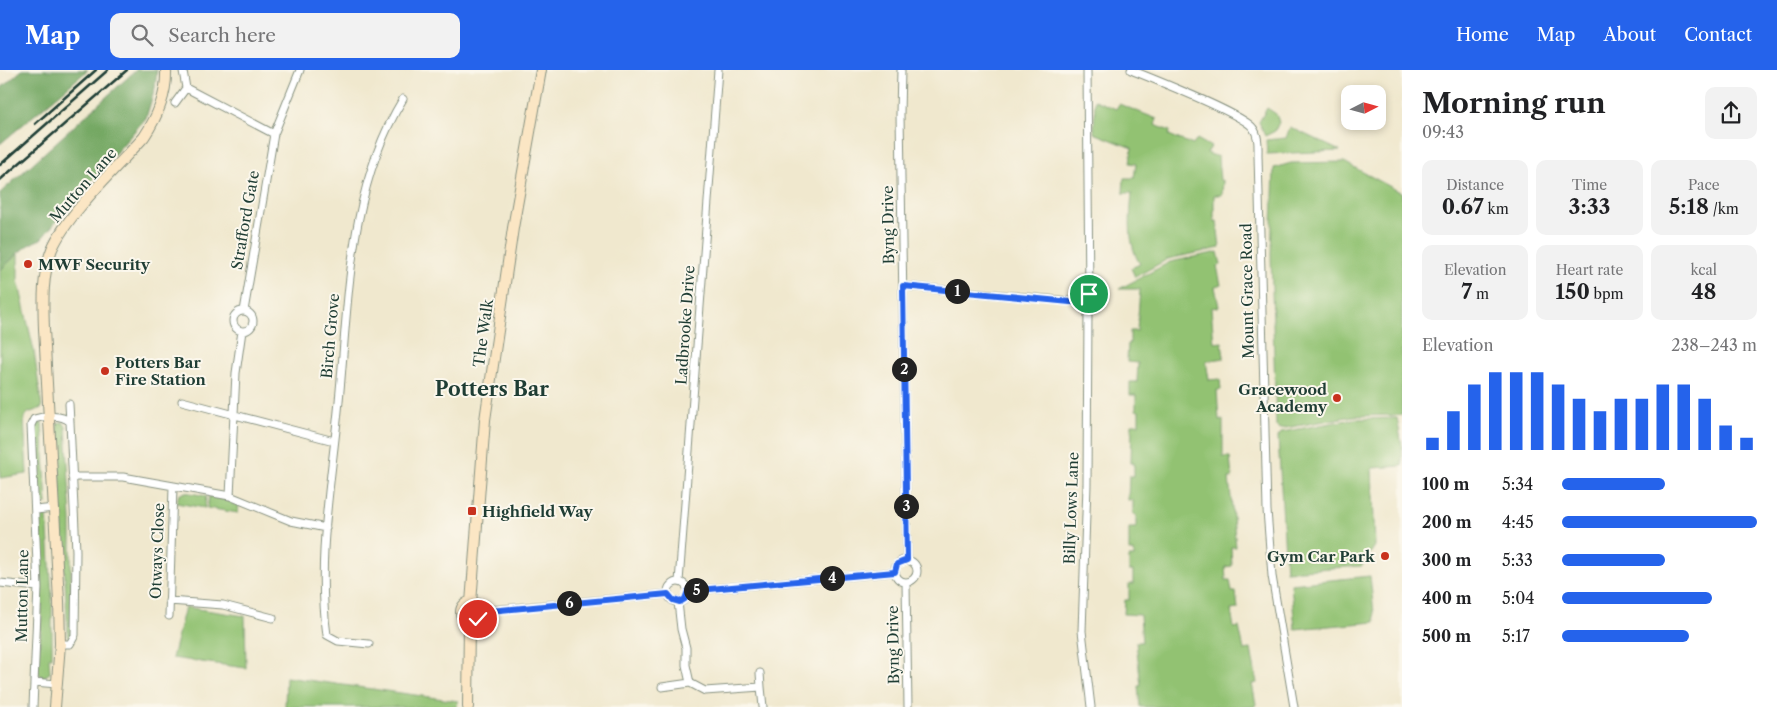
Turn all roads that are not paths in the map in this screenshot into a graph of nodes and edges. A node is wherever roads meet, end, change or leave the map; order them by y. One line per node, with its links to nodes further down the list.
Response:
1 (166, 70): 22 (street, Mutton Lane)
2 (300, 70): 12 (street, Strafford Gate)
3 (541, 70): 41 (street, The Walk)
4 (718, 70): 33 (street, Ladbrooke Drive)
5 (902, 70): 13 (street, Byng Drive)
6 (1087, 70): 14 (street, Billy Lows Lane)
7 (1131, 70): 60 (street, Mount Grace Road)
8 (183, 71): 9 (street)
9 (186, 88): 11 (street); 12 (street)
10 (403, 99): 24 (street, Birch Grove)
11 (175, 103)
12 (274, 134): 17 (street, Strafford Gate)
13 (903, 286): 15 (street); 31 (street, Byng Drive)
14 (1089, 294): 15 (street); 16 (street, Billy Lows Lane)
15 (1081, 302): 16 (street)
16 (1088, 309): 59 (street, Billy Lows Lane)
17 (244, 311): 18 (street, Strafford Gate); 18 (street, Strafford Gate)
18 (242, 331): 21 (street, Strafford Gate)
19 (182, 401): 21 (street)
20 (68, 404): 23 (street)
21 (234, 414): 24 (street); 27 (street, Strafford Gate)
22 (49, 418): 23 (street); 28 (street, Mutton Lane); 29 (street, Mutton Lane)
23 (70, 422): 25 (street)
24 (334, 442): 30 (street, Birch Grove)
25 (72, 478): 26 (street); 46 (street)
26 (173, 487): 27 (street); 39 (street, Otways Close)
27 (230, 496): 30 (street)
28 (54, 508): 29 (street); 46 (street, Mutton Lane)
29 (36, 510): 36 (street, Mutton Lane)
30 (326, 528): 47 (street, Birch Grove)
31 (907, 560): 32 (street); 35 (street)
32 (895, 572): 35 (street); 37 (street)
33 (678, 582): 37 (street); 38 (street)
34 (0, 583): 36 (street)
35 (906, 583): 58 (street, Byng Drive)
36 (38, 587): 49 (street, Mutton Lane)
37 (688, 591): 40 (street)
38 (668, 594): 40 (street); 42 (street)
39 (169, 601): 43 (street, Otways Close); 44 (street)
40 (678, 602): 50 (street)
41 (471, 603): 42 (street); 45 (street)
42 (480, 612): 45 (street)
43 (169, 616)
44 (273, 618)
45 (469, 622): 56 (street)
46 (60, 644): 51 (street, Mutton Lane)
47 (369, 644)
48 (760, 673): 53 (street)
49 (34, 682): 51 (street); 54 (street, Mutton Lane)
50 (690, 683): 52 (street); 53 (street)
51 (57, 684): 55 (street, Mutton Lane)
52 (662, 686)
53 (761, 687): 57 (street)
54 (33, 707)
55 (56, 707)
56 (468, 707)
57 (763, 707)
58 (908, 707)
59 (1091, 707)
60 (1294, 707)

